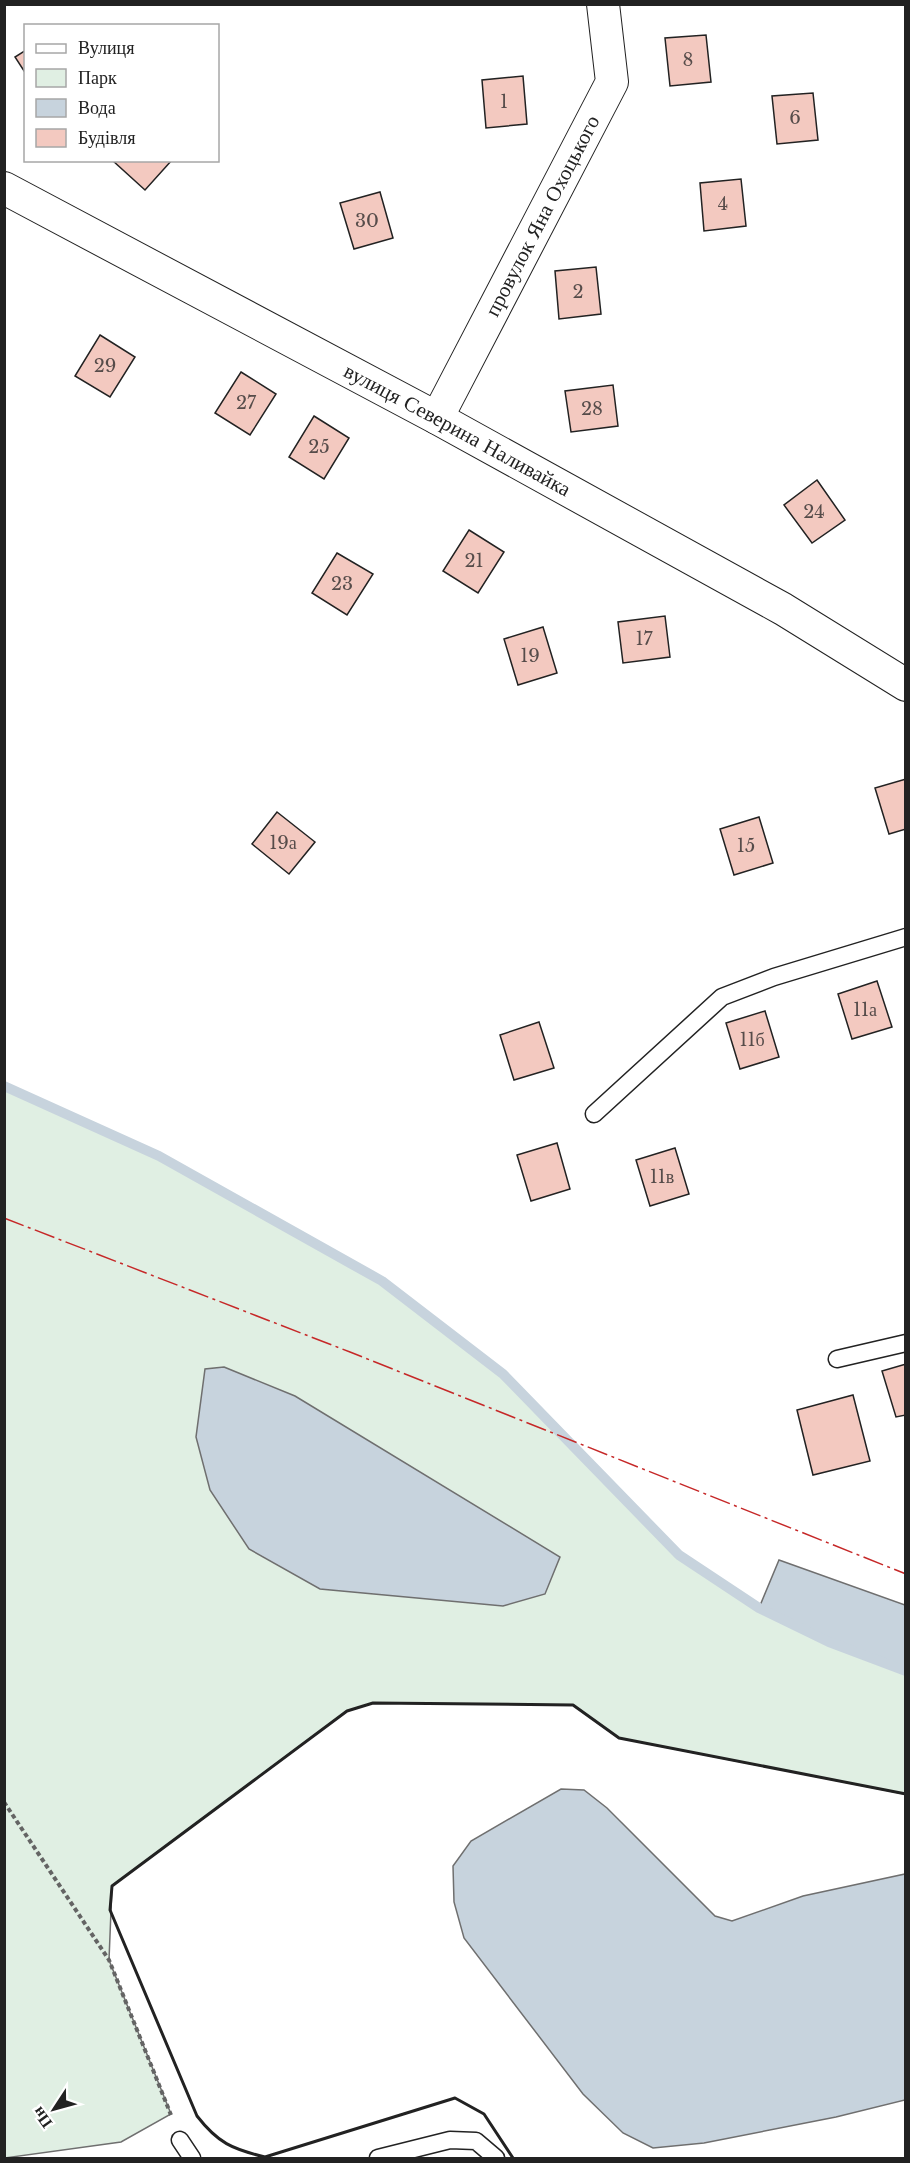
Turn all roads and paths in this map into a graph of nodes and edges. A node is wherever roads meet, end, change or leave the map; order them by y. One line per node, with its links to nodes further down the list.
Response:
1 (603, 4): 3 (street, провулок Яна Охоцького)
2 (4, 188): 3 (street, вулиця Северина Наливайка)
3 (437, 418): 4 (street, вулиця Северина Наливайка)
4 (906, 685)
5 (906, 937): 6 (lane)
6 (594, 1114)
7 (906, 1343): 8 (lane)
8 (837, 1359)
9 (4, 1802): 10 (path)
10 (180, 2140): 11 (lane)
11 (192, 2158)
12 (378, 2158): 13 (lane)
13 (496, 2158)

